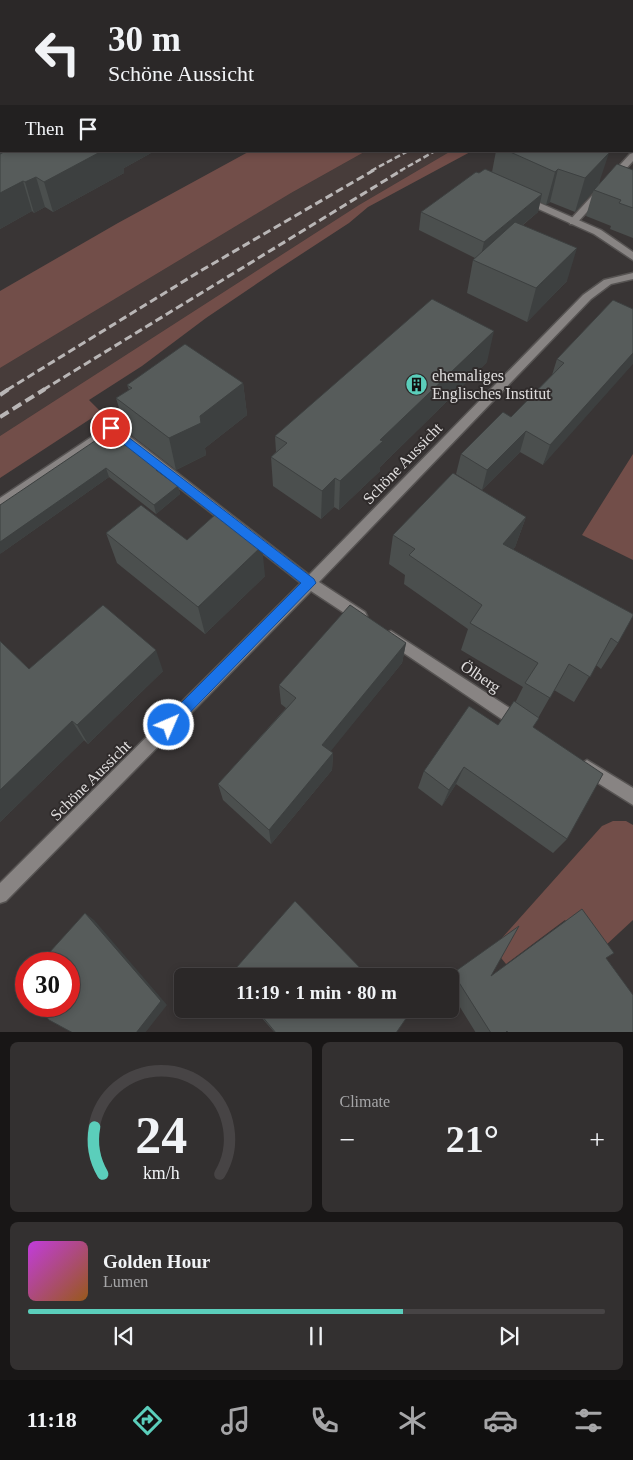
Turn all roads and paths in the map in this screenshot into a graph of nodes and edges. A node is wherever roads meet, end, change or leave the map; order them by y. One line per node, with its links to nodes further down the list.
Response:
1 (633, 156): 3 (street)
2 (514, 195): 3 (street)
3 (573, 222): 4 (street)
4 (633, 257)
5 (633, 276): 7 (street, Schöne Aussicht)
6 (0, 504): 7 (street)
7 (310, 583): 8 (street, Ölberg); 11 (street, Schöne Aussicht)
8 (533, 732)
9 (573, 759): 10 (street)
10 (633, 797)
11 (0, 895)

